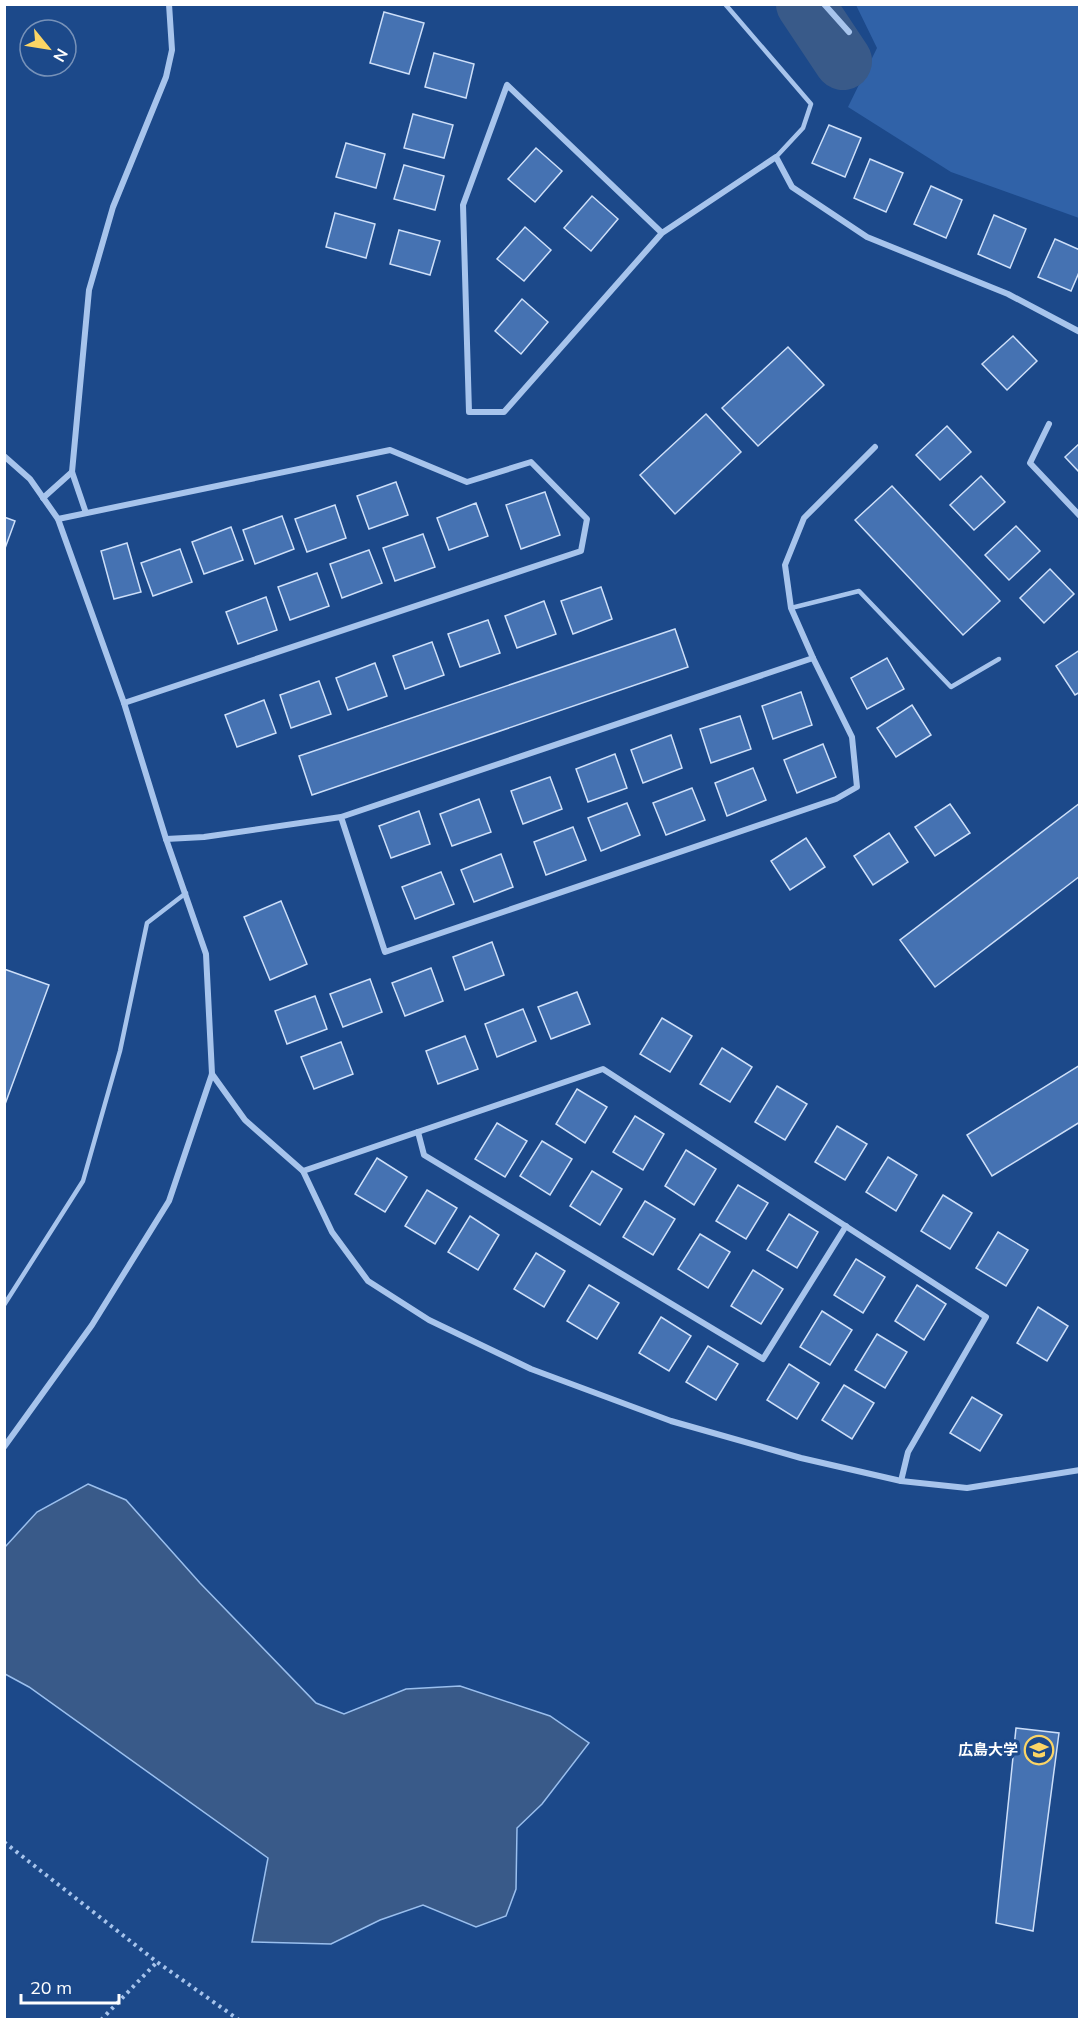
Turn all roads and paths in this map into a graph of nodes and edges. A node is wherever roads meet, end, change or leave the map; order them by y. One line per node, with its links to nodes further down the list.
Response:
1 (169, 4): 11 (street)
2 (725, 4): 5 (lane)
3 (824, 4): 4 (street)
4 (849, 32)
5 (776, 156): 6 (street); 7 (street)
6 (662, 233): 6 (street)
7 (1080, 332)
8 (1049, 424): 14 (street)
9 (875, 447): 16 (street)
10 (4, 456): 12 (street)
11 (72, 471): 12 (street); 13 (street)
12 (43, 498): 15 (street)
13 (86, 513): 15 (street); 19 (street)
14 (1080, 516)
15 (58, 519): 19 (street)
16 (791, 608): 17 (street); 18 (lane)
17 (813, 658): 20 (street); 20 (street)
18 (999, 659)
19 (124, 703): 21 (street)
20 (341, 817): 21 (street)
21 (166, 839): 22 (street)
22 (186, 893): 23 (street); 27 (lane)
23 (212, 1074): 25 (street); 28 (street)
24 (418, 1132): 25 (street); 26 (street); 26 (street)
25 (303, 1171): 30 (street)
26 (846, 1226): 30 (street)
27 (4, 1305)
28 (4, 1447)
29 (1080, 1470): 30 (street)
30 (901, 1481)
31 (4, 1842): 32 (path)
32 (157, 1962): 33 (path); 34 (path)
33 (101, 2019)
34 (238, 2019)

